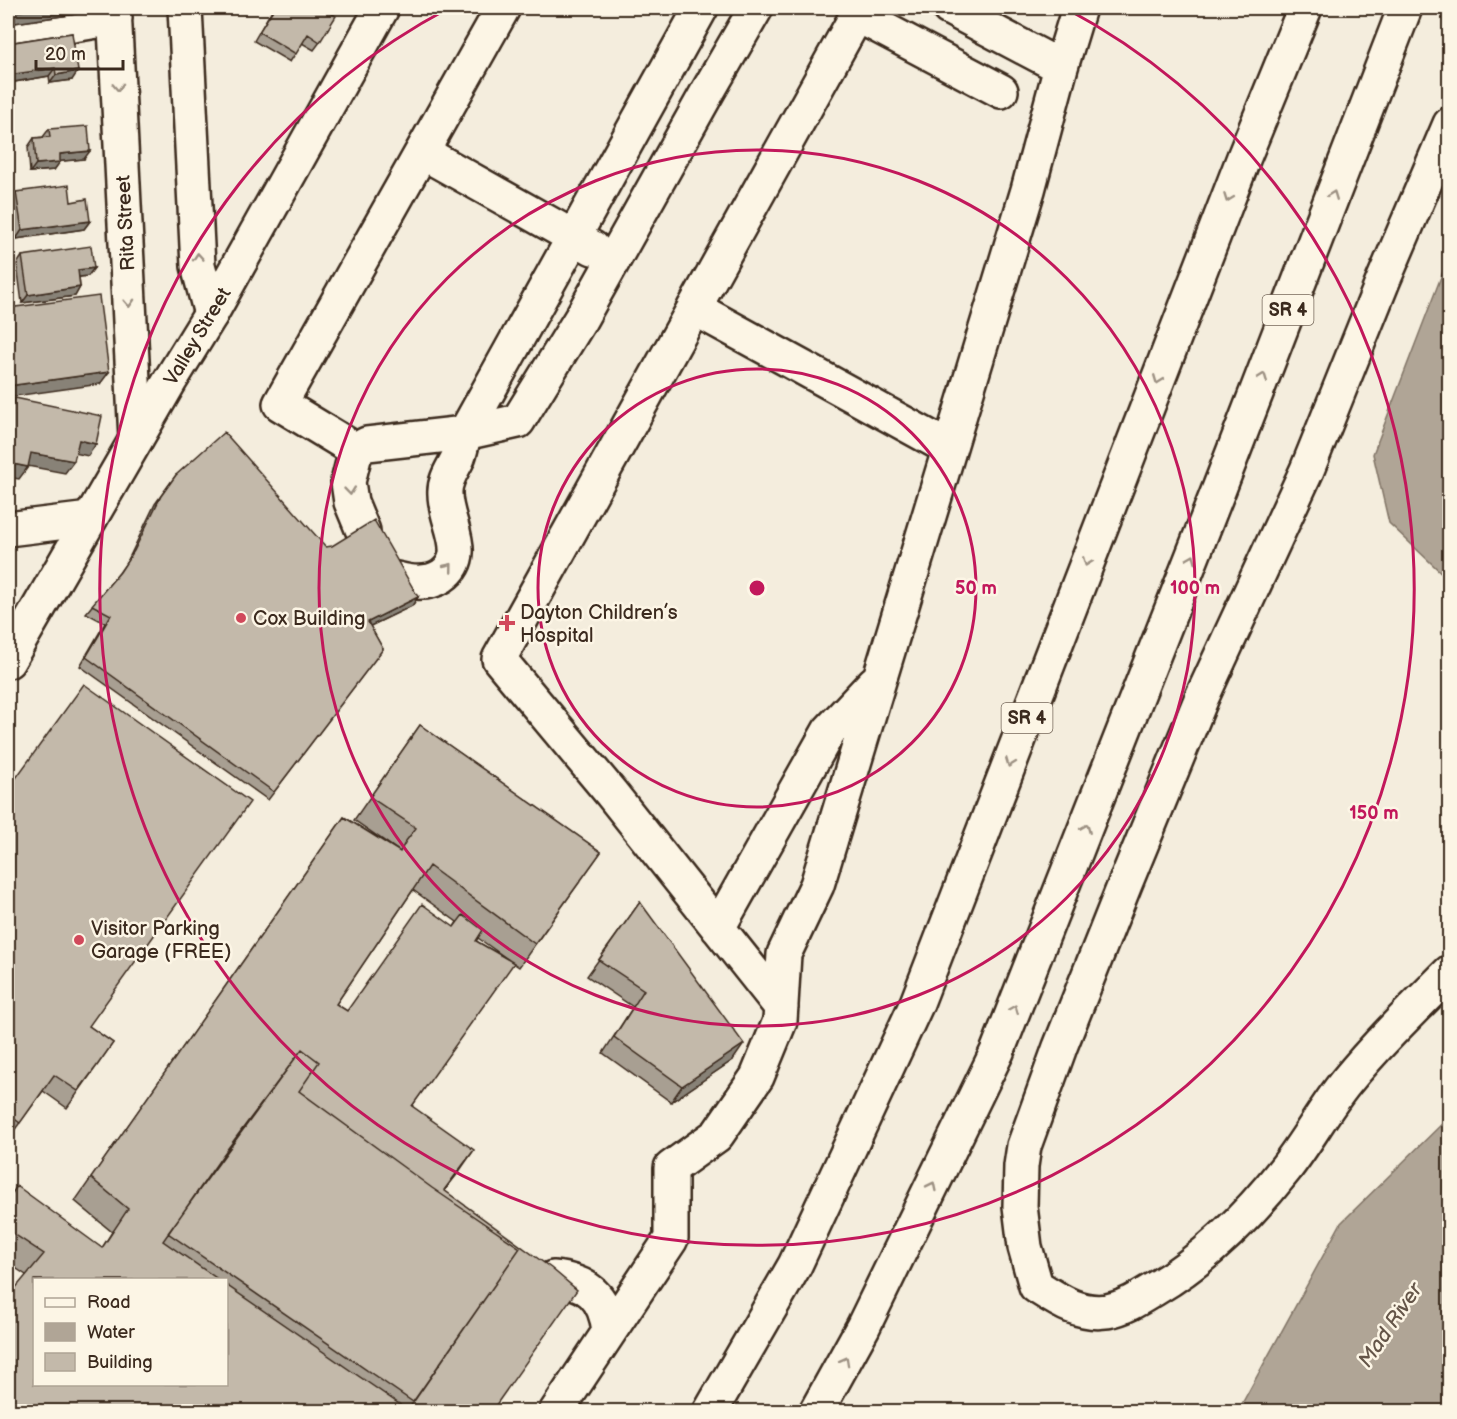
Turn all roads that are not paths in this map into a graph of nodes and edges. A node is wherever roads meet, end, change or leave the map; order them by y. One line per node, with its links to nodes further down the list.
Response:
1 (185, 8): 21 (main road, one-way to 1)
2 (382, 8): 21 (main road, Valley Street)
3 (503, 8): 16 (main road)
4 (701, 8): 18 (main road)
5 (756, 8): 19 (main road)
6 (949, 8): 13 (main road)
7 (1078, 8): 13 (main road)
8 (1293, 8): 17 (main road)
9 (1305, 8): 17 (main road, SR 4)
10 (1405, 8): 39 (main road, SR 4, one-way to 10)
11 (114, 13): 12 (main road); 23 (main road, Rita Street, one-way to 23)
12 (8, 36)
13 (1061, 67): 24 (main road)
14 (1001, 91): 20 (main road)
15 (1449, 124): 33 (main road)
16 (422, 152): 18 (main road); 25 (main road)
17 (1244, 157): 38 (main road, SR 4, one-way to 38)
18 (573, 237): 19 (main road); 22 (main road)
19 (613, 259): 22 (main road)
20 (694, 308): 24 (main road); 32 (main road)
21 (211, 314): 23 (main road, Valley Street)
22 (465, 433): 25 (main road); 29 (main road, one-way to 22)
23 (136, 439): 26 (main road, Valley Street)
24 (950, 448): 31 (main road)
25 (356, 450): 28 (main road, one-way to 28)
26 (90, 519): 27 (main road); 30 (main road, Valley Street)
27 (8, 529)
28 (363, 531)
29 (397, 579)
30 (8, 662)
31 (880, 676): 32 (main road); 34 (main road)
32 (718, 928): 34 (main road)
33 (1449, 972)
34 (781, 1007): 36 (main road)
35 (536, 1291): 36 (main road)
36 (609, 1331): 37 (main road)
37 (556, 1412)
38 (710, 1412)
39 (816, 1412)

